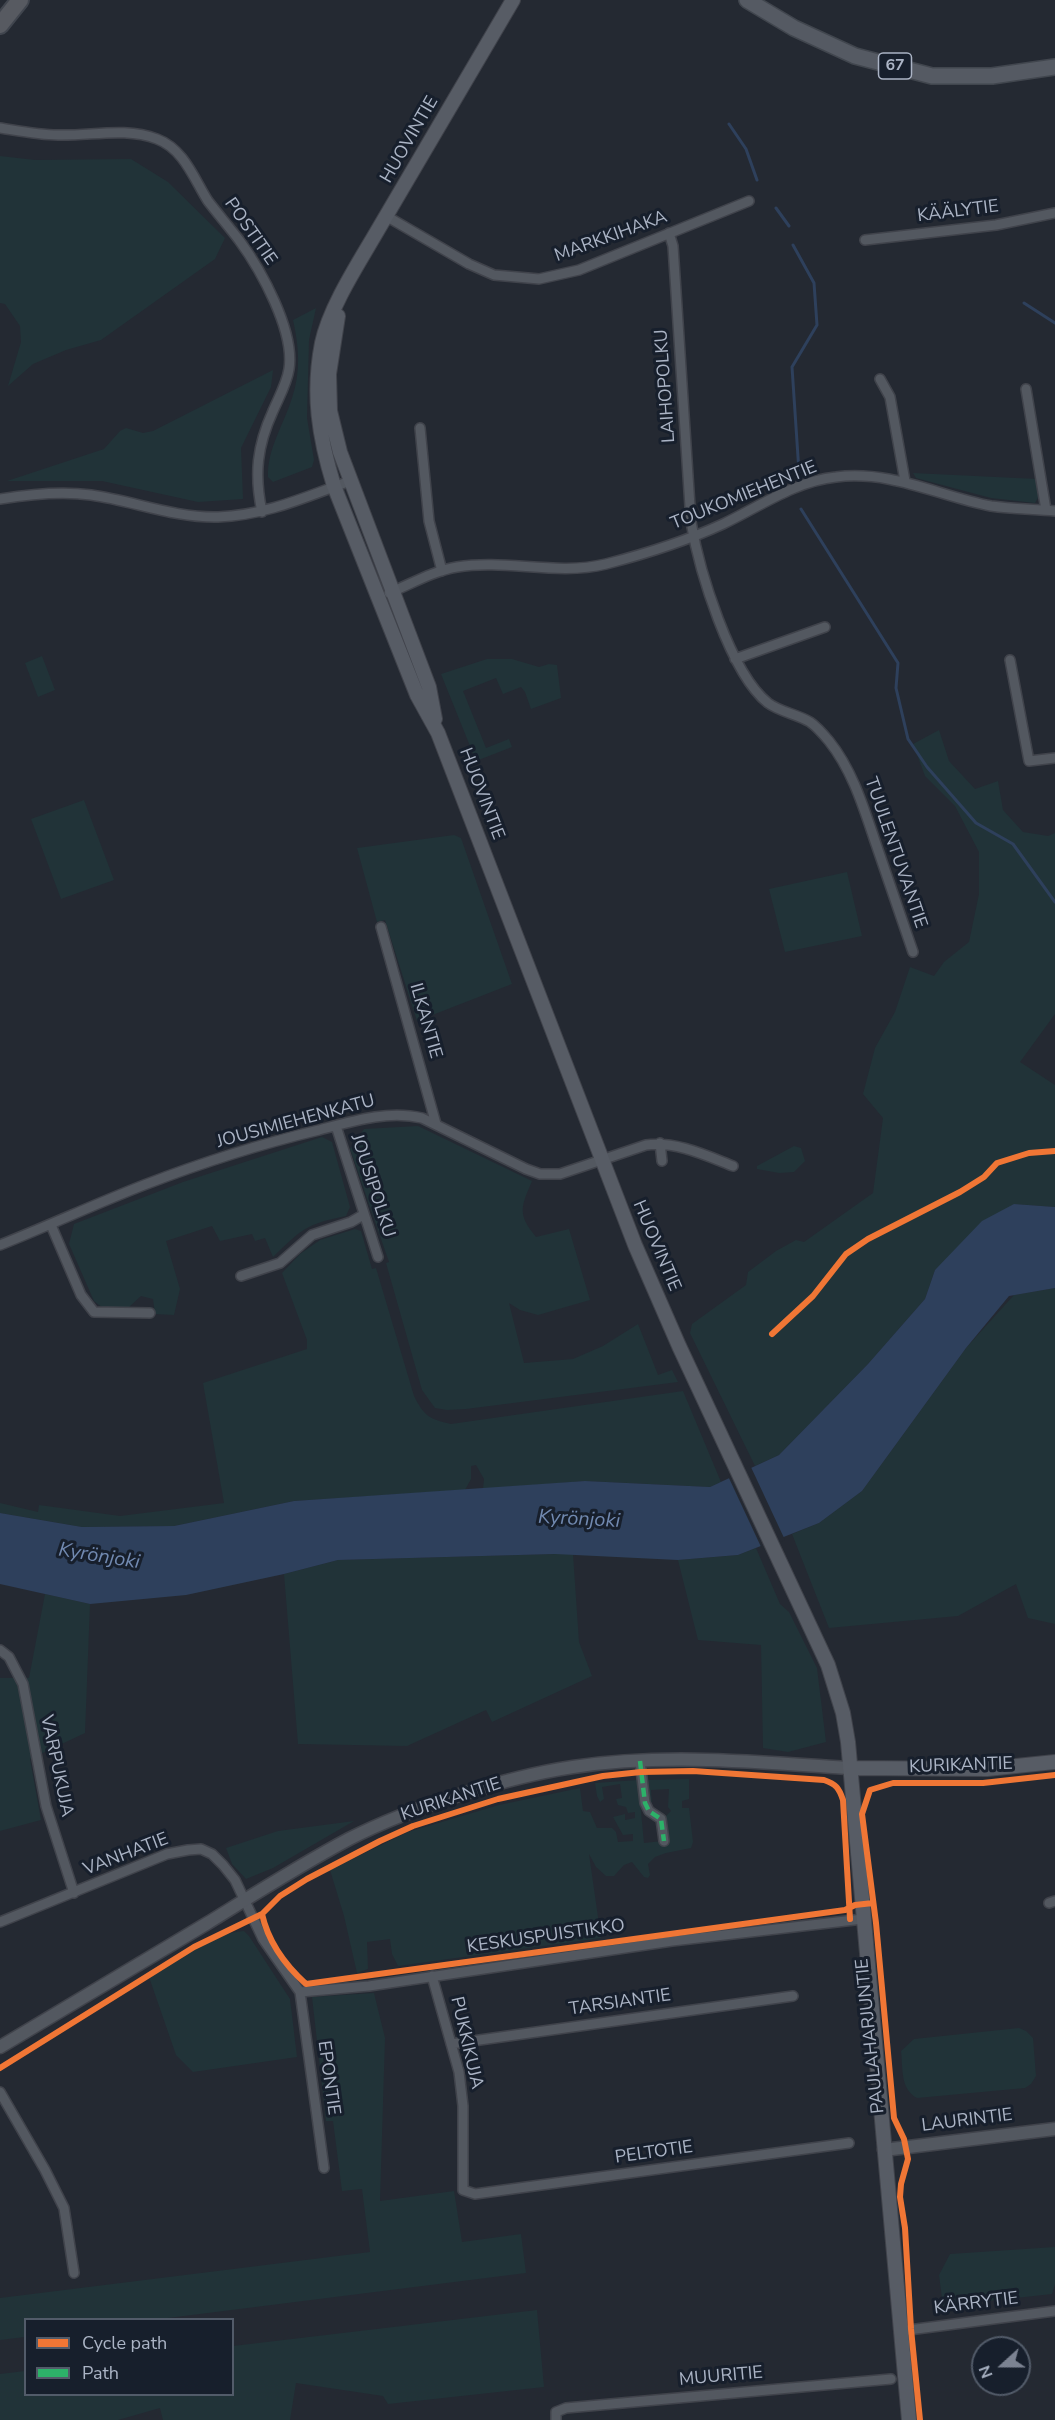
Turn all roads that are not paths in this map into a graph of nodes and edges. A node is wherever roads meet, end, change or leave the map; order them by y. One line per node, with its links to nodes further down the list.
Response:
1 (20, 0): 4 (highway)
2 (513, 0): 9 (main road, HUOVINTIE)
3 (747, 0): 5 (main road, 67)
4 (0, 25)
5 (1055, 67)
6 (0, 128): 21 (street, POSTITIE)
7 (749, 201): 10 (street, MARKKIHAKA)
8 (1055, 213): 11 (street, KÄÄLYTIE)
9 (386, 216): 10 (street, MARKKIHAKA); 12 (main road, HUOVINTIE)
10 (669, 233): 22 (street, LAIHOPOLKU)
11 (865, 240)
12 (341, 299): 16 (main road, HUOVINTIE); 18 (main road, HUOVINTIE)
13 (880, 379): 17 (street)
14 (1026, 389): 20 (street)
15 (420, 428): 23 (street)
16 (350, 481): 18 (street); 24 (main road, HUOVINTIE)
17 (904, 481): 20 (street, TOUKOMIEHENTIE); 22 (street, TOUKOMIEHENTIE)
18 (334, 486): 21 (street); 25 (main road, HUOVINTIE)
19 (0, 500): 21 (street)
20 (1051, 510)
21 (262, 512)
22 (693, 536): 23 (street, TOUKOMIEHENTIE); 27 (street, TUULENTUVANTIE)
23 (442, 571): 24 (street, TOUKOMIEHENTIE)
24 (393, 591): 25 (street, TOUKOMIEHENTIE); 29 (main road, HUOVINTIE)
25 (378, 597): 29 (main road, HUOVINTIE)
26 (825, 627): 27 (street)
27 (735, 658): 32 (street, TUULENTUVANTIE)
28 (1010, 660): 30 (street)
29 (438, 733): 36 (main road, HUOVINTIE)
30 (1055, 758)
31 (381, 927): 33 (street, ILKANTIE)
32 (913, 952)
33 (436, 1124): 34 (street, JOUSIMIEHENKATU); 36 (street, JOUSIMIEHENKATU)
34 (336, 1126): 39 (street, JOUSIPOLKU); 40 (street, JOUSIMIEHENKATU)
35 (660, 1143): 36 (street, JOUSIMIEHENKATU); 37 (street); 38 (street)
36 (602, 1161): 48 (main road, HUOVINTIE)
37 (662, 1161)
38 (733, 1166)
39 (363, 1215): 42 (street, JOUSIPOLKU); 43 (street)
40 (51, 1225): 41 (street, JOUSIMIEHENKATU); 44 (street)
41 (0, 1245)
42 (378, 1257)
43 (241, 1276)
44 (150, 1313)
45 (0, 1650): 50 (street, VARPUKUJA)
46 (640, 1761): 48 (street, KURIKANTIE); 49 (street); 51 (street, KURIKANTIE)
47 (1055, 1762): 48 (main road, KURIKANTIE)
48 (850, 1768): 52 (main road, PAULAHARJUNTIE)
49 (664, 1841)
50 (74, 1893): 51 (street, VANHATIE); 53 (street, VANHATIE)
51 (244, 1900): 55 (street); 58 (street, KURIKANTIE)
52 (863, 1918): 54 (street, KESKUSPUISTIKKO); 62 (main road, PAULAHARJUNTIE)
53 (0, 1922)
54 (432, 1976): 55 (street, KESKUSPUISTIKKO); 57 (street, PUKKIKUJA)
55 (300, 1992): 63 (street, EPONTIE)
56 (793, 1996): 57 (street, TARSIANTIE)
57 (451, 2043): 64 (street, PUKKIKUJA)
58 (0, 2047)
59 (0, 2092): 65 (street)
60 (1055, 2129): 62 (street, LAURINTIE)
61 (849, 2143): 64 (street, PELTOTIE)
62 (884, 2150): 67 (main road, PAULAHARJUNTIE)
63 (324, 2168)
64 (463, 2190)
65 (74, 2273)
66 (1055, 2311): 67 (street, KÄRRYTIE)
67 (901, 2331): 70 (main road, PAULAHARJUNTIE)
68 (891, 2379): 69 (street, MUURITIE)
69 (556, 2416)
70 (909, 2420)

